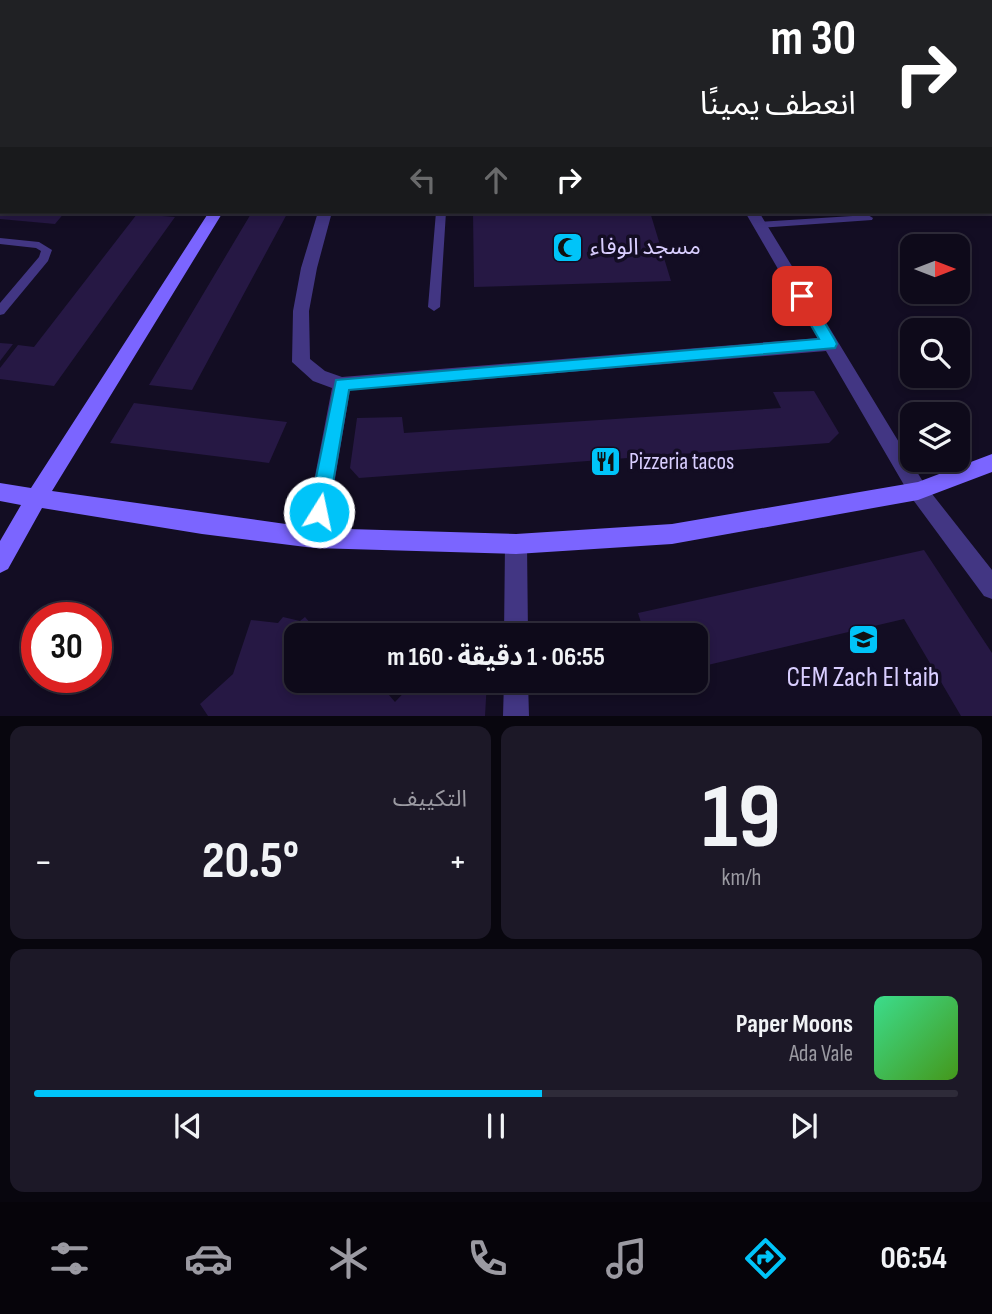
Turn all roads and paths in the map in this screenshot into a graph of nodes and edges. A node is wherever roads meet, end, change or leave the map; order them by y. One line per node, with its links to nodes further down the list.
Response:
1 (215, 214): 14 (street)
2 (325, 214): 10 (street)
3 (441, 214): 7 (lane)
4 (756, 218): 5 (lane); 9 (street)
5 (868, 218)
6 (2, 244): 8 (lane)
7 (434, 306)
8 (0, 312)
9 (829, 344): 10 (street); 12 (street)
10 (342, 384): 15 (street)
11 (992, 463): 12 (street)
12 (918, 491): 16 (street); 18 (street)
13 (0, 492): 14 (street)
14 (37, 497): 15 (street); 17 (street)
15 (314, 538): 16 (street)
16 (516, 544): 19 (street)
17 (0, 562)
18 (992, 588)
19 (516, 623)
20 (516, 693): 21 (street)
21 (516, 716)

